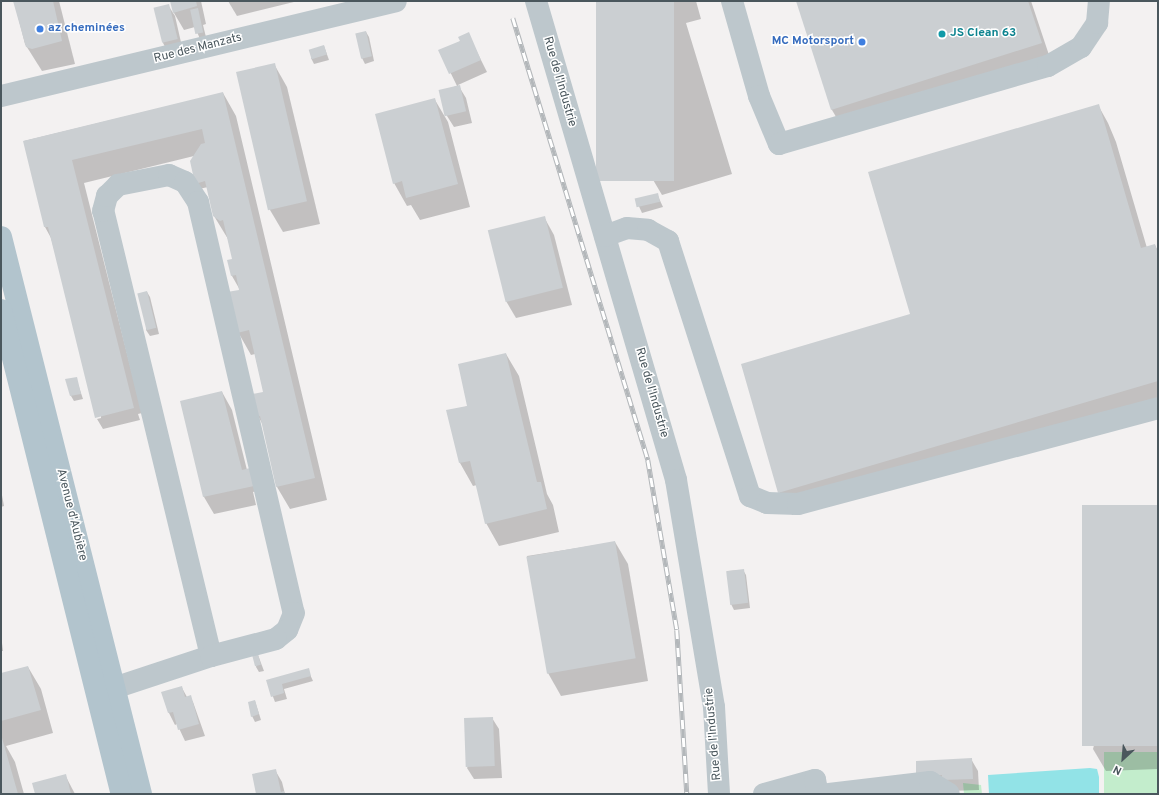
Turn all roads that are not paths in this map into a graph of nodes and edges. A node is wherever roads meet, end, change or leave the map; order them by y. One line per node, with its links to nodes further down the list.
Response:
1 (396, 1): 5 (street, Rue des Manzats)
2 (536, 1): 6 (street, Rue de l'Industrie)
3 (732, 1): 4 (street)
4 (1099, 1)
5 (1, 96)
6 (605, 236): 9 (street); 15 (street, Rue de l'Industrie)
7 (1, 237): 11 (main road, Avenue d'Aubière)
8 (1, 310): 11 (main road, Avenue d'Aubière)
9 (1158, 408)
10 (211, 656): 10 (street); 11 (street)
11 (106, 694): 12 (street); 13 (main road, Avenue d'Aubière); 14 (main road, Avenue d'Aubière)
12 (112, 794)
13 (122, 794)
14 (140, 794)
15 (719, 794)
16 (764, 794): 17 (street)
17 (818, 794)
18 (829, 794): 19 (street)
19 (949, 794)

